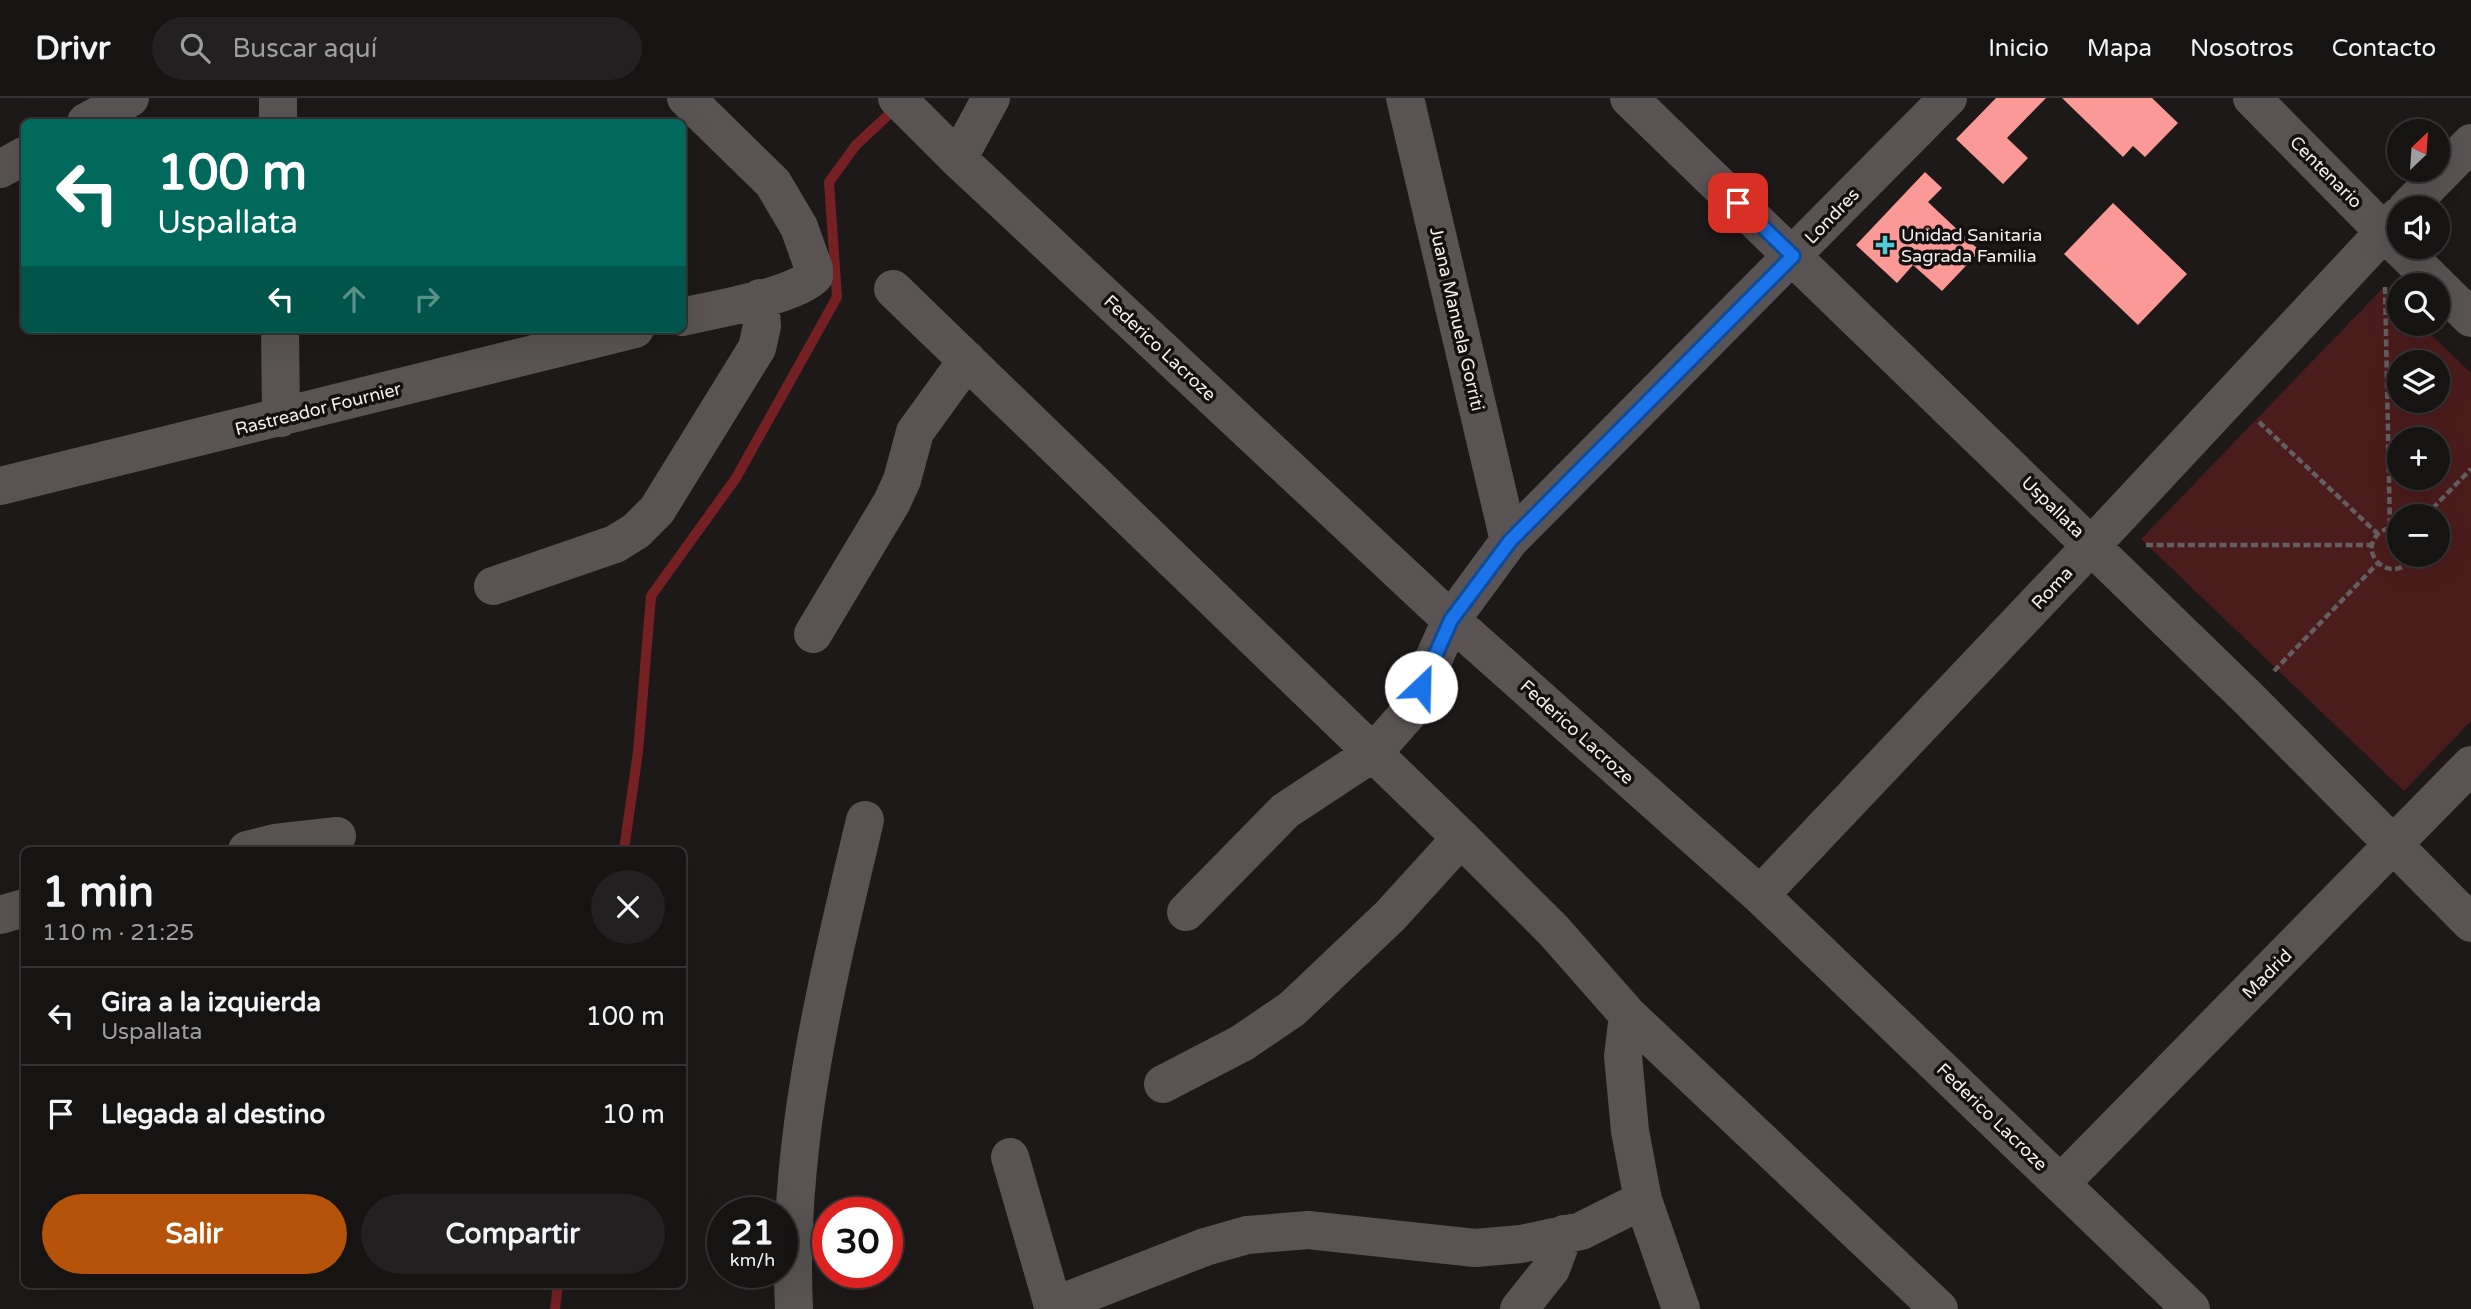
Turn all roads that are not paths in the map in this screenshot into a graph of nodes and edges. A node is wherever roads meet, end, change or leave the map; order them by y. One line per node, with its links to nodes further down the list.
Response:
1 (278, 98): 9 (street)
2 (686, 98): 19 (street)
3 (897, 98): 11 (street, Federico Lacroze)
4 (991, 98): 11 (street)
5 (1405, 98): 28 (street, Juana Manuela Gorriti)
6 (1629, 98): 17 (street, Uspallata)
7 (1948, 98): 17 (street, Londres)
8 (2252, 98): 15 (street, Centenario)
9 (278, 119)
10 (2471, 143): 14 (street, Roma)
11 (952, 153): 31 (street, Federico Lacroze)
12 (21, 158): 13 (street)
13 (0, 169)
14 (2427, 196)
15 (2387, 220)
16 (2387, 241): 29 (street, Roma)
17 (1793, 256): 28 (street, Londres); 29 (street, Uspallata)
18 (2422, 259): 22 (street, Centenario)
19 (788, 285): 21 (street); 30 (street)
20 (893, 289): 25 (street)
21 (686, 316)
22 (2471, 318)
23 (280, 333): 26 (street)
24 (619, 333): 26 (street, Rastreador Fournier)
25 (967, 360): 32 (street); 33 (street)
26 (281, 418): 27 (street, Rastreador Fournier)
27 (0, 486)
28 (1510, 541): 31 (street, Londres)
29 (2092, 545): 38 (street, Uspallata); 40 (street, Roma)
30 (493, 586)
31 (1451, 620): 33 (street, Londres); 40 (street, Federico Lacroze)
32 (813, 634)
33 (1373, 753): 37 (street); 42 (street, Londres)
34 (2471, 765): 38 (street, Madrid)
35 (865, 820): 52 (street)
36 (337, 836): 39 (street)
37 (1461, 838): 45 (street); 46 (street)
38 (2394, 845): 44 (street, Uspallata); 48 (street, Madrid)
39 (261, 847)
40 (1760, 895): 48 (street, Federico Lacroze)
41 (21, 909): 43 (street)
42 (1186, 912)
43 (0, 915)
44 (2471, 923)
45 (1628, 1015): 49 (street); 55 (street)
46 (1163, 1084)
47 (1010, 1157): 51 (street)
48 (2061, 1183): 56 (street, Federico Lacroze)
49 (1643, 1200): 50 (street); 54 (street)
50 (1564, 1234): 51 (street); 53 (street)
51 (1054, 1308)
52 (794, 1309)
53 (1519, 1309)
54 (1681, 1309)
55 (1939, 1309)
56 (2191, 1309)

